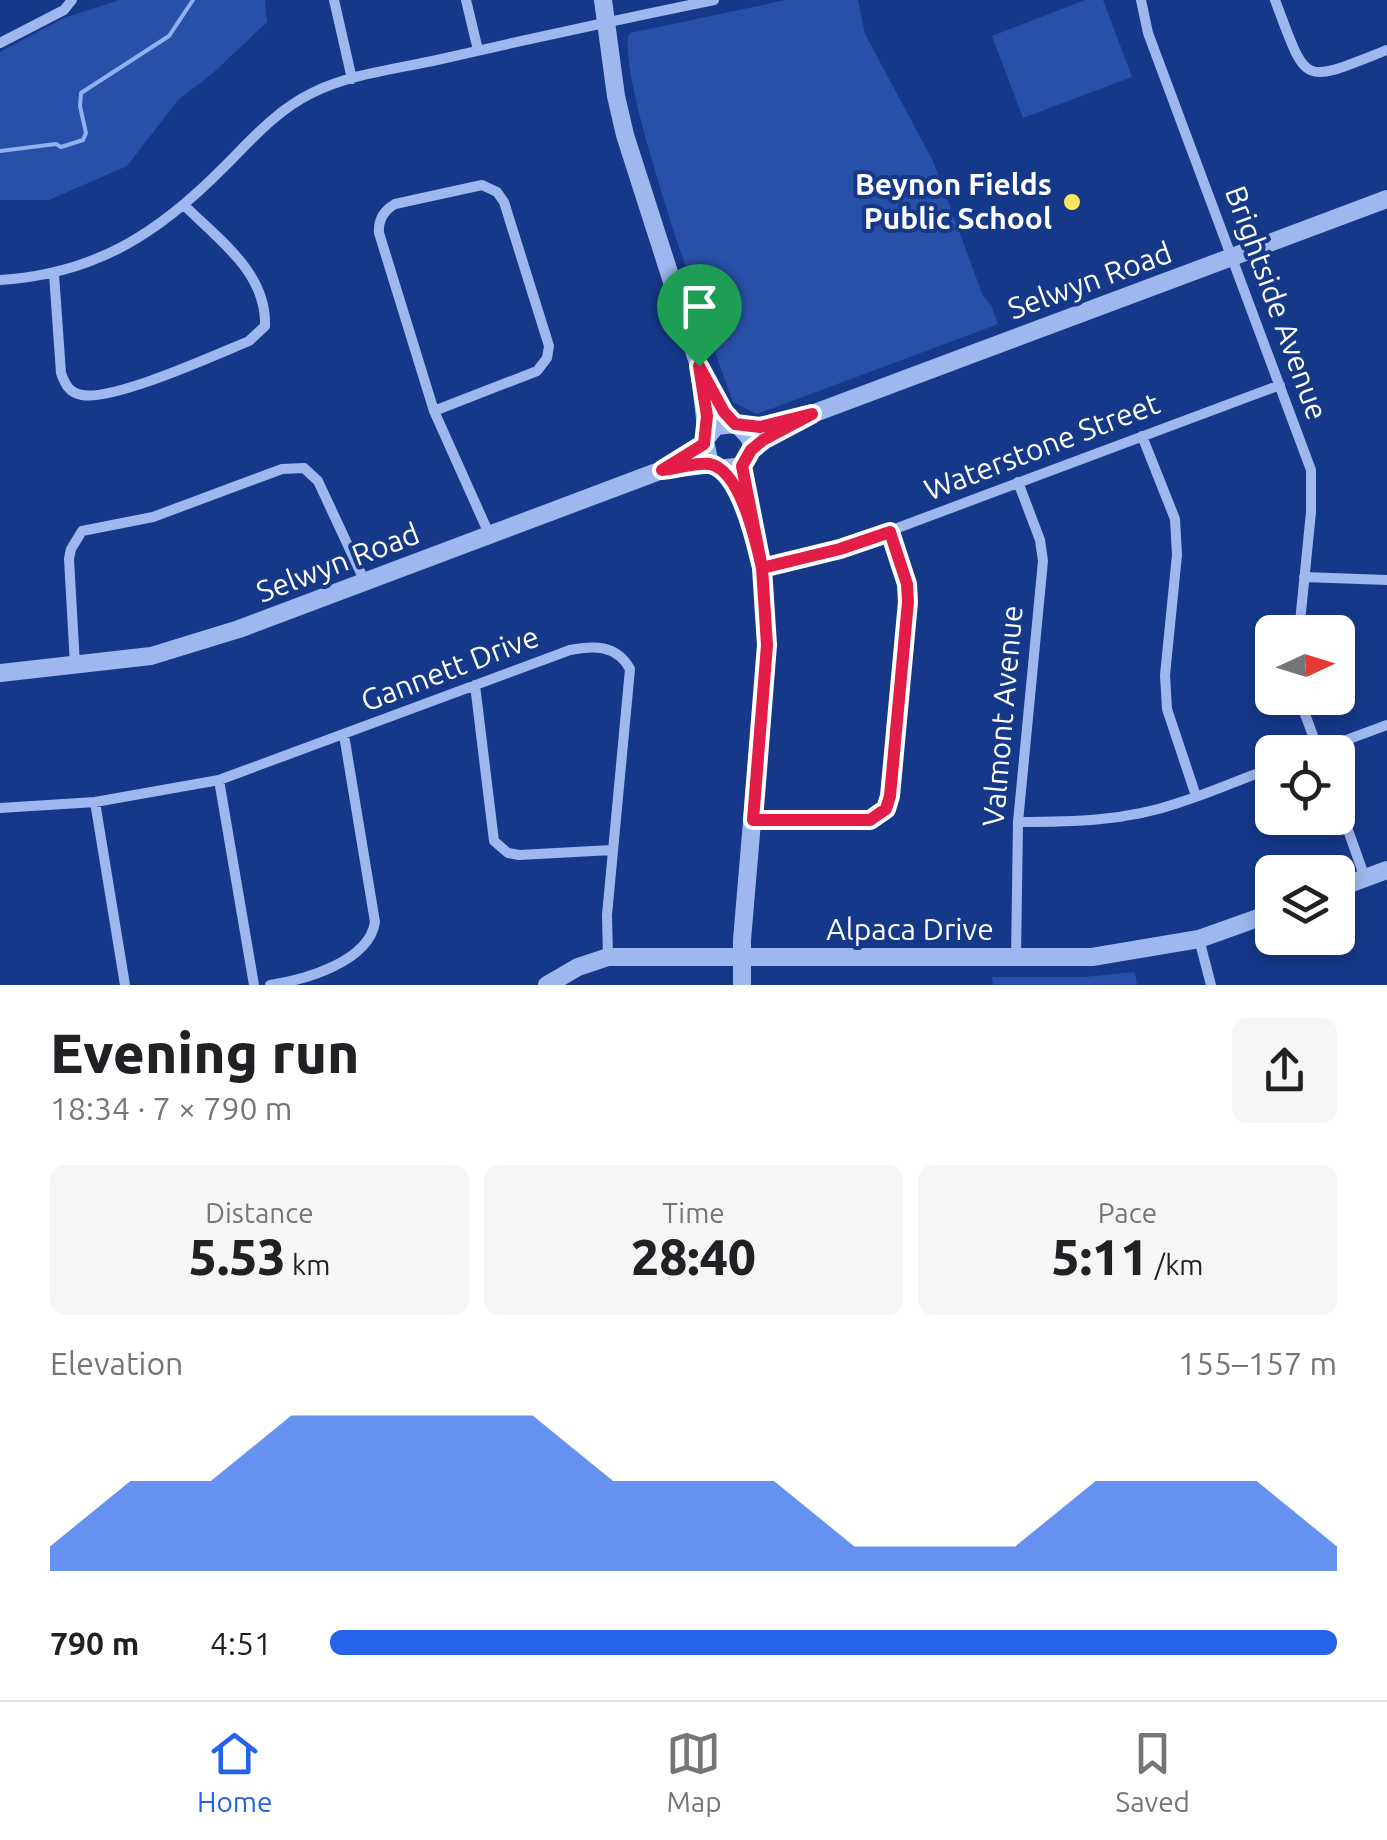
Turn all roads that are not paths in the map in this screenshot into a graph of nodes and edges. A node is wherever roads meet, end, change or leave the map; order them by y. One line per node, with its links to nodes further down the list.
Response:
1 (72, 0): 9 (street)
2 (334, 0): 12 (street)
3 (466, 0): 10 (street)
4 (604, 0): 8 (street)
5 (714, 0): 8 (street)
6 (1140, 0): 15 (street, Brightside Avenue)
7 (1276, 0): 11 (street)
8 (606, 22): 10 (street); 18 (street)
9 (0, 43)
10 (478, 50): 12 (street)
11 (1387, 50)
12 (352, 79): 14 (street)
13 (1387, 199): 15 (street, Selwyn Road)
14 (185, 206): 16 (street); 16 (street)
15 (1232, 258): 19 (street, Brightside Avenue); 21 (street, Selwyn Road)
16 (54, 274): 17 (street)
17 (0, 280)
18 (699, 366): 22 (street); 24 (street)
19 (1280, 385): 23 (street, Waterstone Street); 33 (street, Brightside Avenue)
20 (434, 411): 20 (street); 31 (street)
21 (812, 414): 22 (street, Selwyn Road); 25 (street, Selwyn Road)
22 (737, 424): 24 (street); 25 (street)
23 (1142, 436): 28 (street, Waterstone Street); 47 (street)
24 (706, 440): 26 (street); 27 (street, Selwyn Road)
25 (746, 458): 26 (street); 29 (street)
26 (716, 467): 27 (street, Selwyn Road); 29 (street)
27 (662, 470): 31 (street, Selwyn Road)
28 (1018, 482): 30 (street, Waterstone Street); 51 (street, Valmont Avenue)
29 (751, 522): 32 (street)
30 (890, 532): 32 (street, Waterstone Street); 50 (street)
31 (490, 536): 35 (street, Selwyn Road)
32 (762, 568): 50 (street)
33 (1304, 577): 34 (street); 36 (street, Brightside Avenue)
34 (1387, 580)
35 (366, 582): 38 (street, Selwyn Road); 38 (street)
36 (1301, 615)
37 (0, 665): 39 (street, Selwyn Road)
38 (75, 665): 39 (street, Selwyn Road)
39 (23, 668): 40 (street, Selwyn Road)
40 (0, 673)
41 (475, 686): 43 (street, Gannett Drive); 53 (street); 53 (street, Gannett Drive)
42 (1387, 725): 44 (street)
43 (344, 736): 46 (street, Gannett Drive); 64 (street)
44 (1355, 737)
45 (1255, 774): 47 (street)
46 (219, 780): 48 (street, Gannett Drive); 63 (street)
47 (1196, 796): 51 (street)
48 (95, 802): 49 (street, Gannett Drive); 62 (street)
49 (0, 808)
50 (753, 820): 59 (street)
51 (1018, 822): 61 (street, Valmont Avenue)
52 (1350, 835): 55 (street)
53 (612, 850): 60 (street, Gannett Drive)
54 (1387, 870): 55 (street)
55 (1365, 878): 56 (street)
56 (1355, 882)
57 (1255, 919): 58 (street, Alpaca Drive)
58 (1199, 940): 61 (street, Alpaca Drive); 67 (street)
59 (742, 956): 60 (street, Alpaca Drive); 61 (street, Alpaca Drive); 66 (street)
60 (608, 957): 65 (street, Alpaca Drive)
61 (1016, 958)
62 (125, 985)
63 (254, 985)
64 (270, 985)
65 (547, 985)
66 (742, 985)
67 (1212, 985)

